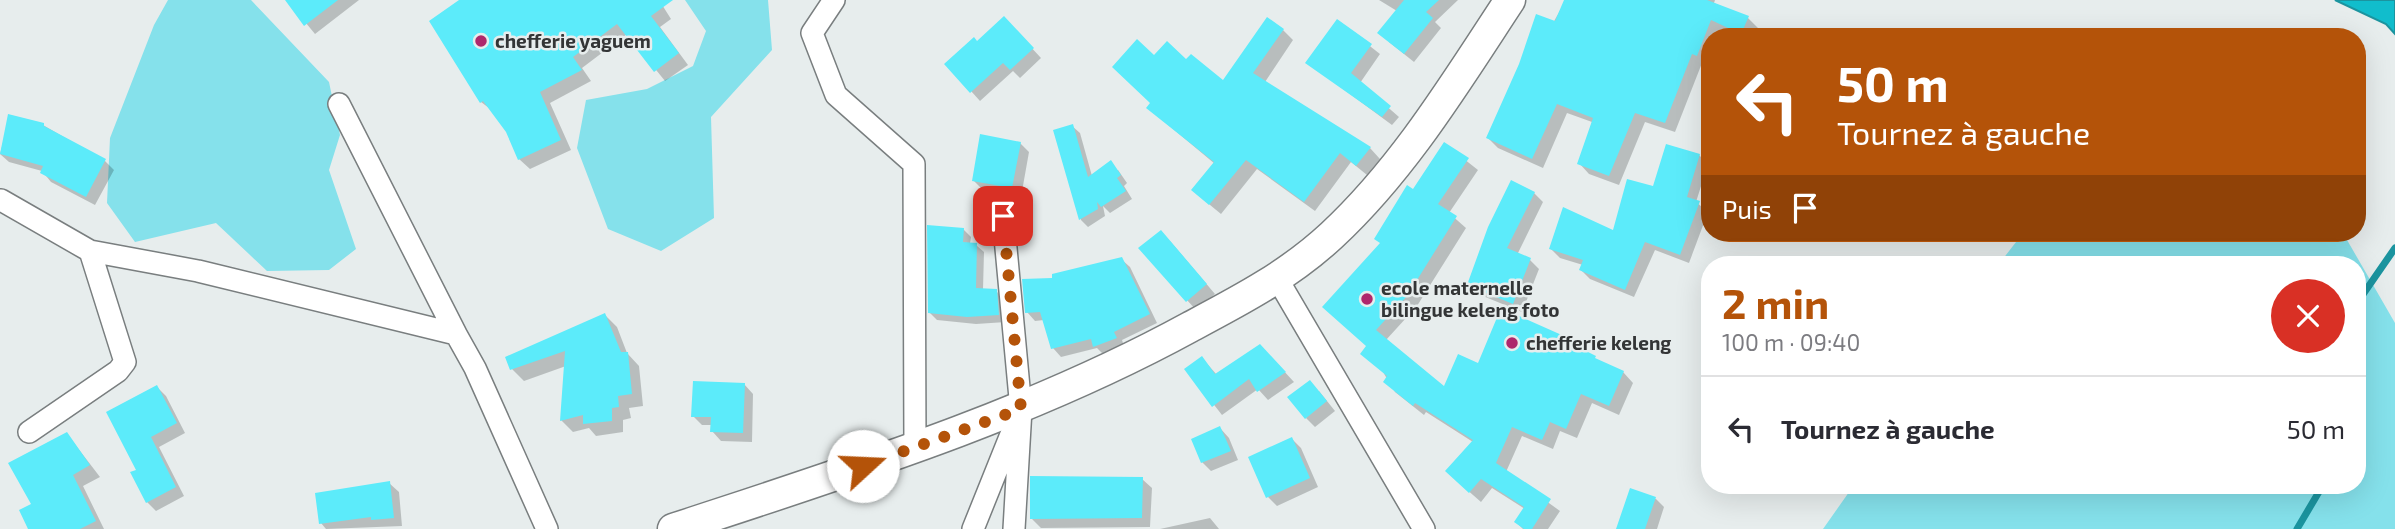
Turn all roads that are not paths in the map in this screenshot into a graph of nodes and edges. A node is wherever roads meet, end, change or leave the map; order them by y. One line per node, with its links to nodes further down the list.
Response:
1 (834, 0): 11 (street)
2 (1510, 0): 7 (main road)
3 (340, 104): 8 (street)
4 (0, 201): 6 (street)
5 (1003, 216): 9 (street)
6 (89, 251): 8 (street); 10 (street)
7 (1278, 280): 9 (main road); 16 (street)
8 (456, 334): 12 (street)
9 (1021, 409): 11 (main road); 14 (street); 15 (street)
10 (29, 432)
11 (915, 447): 13 (main road)
12 (547, 529)
13 (673, 529)
14 (973, 529)
15 (1014, 529)
16 (1424, 529)

